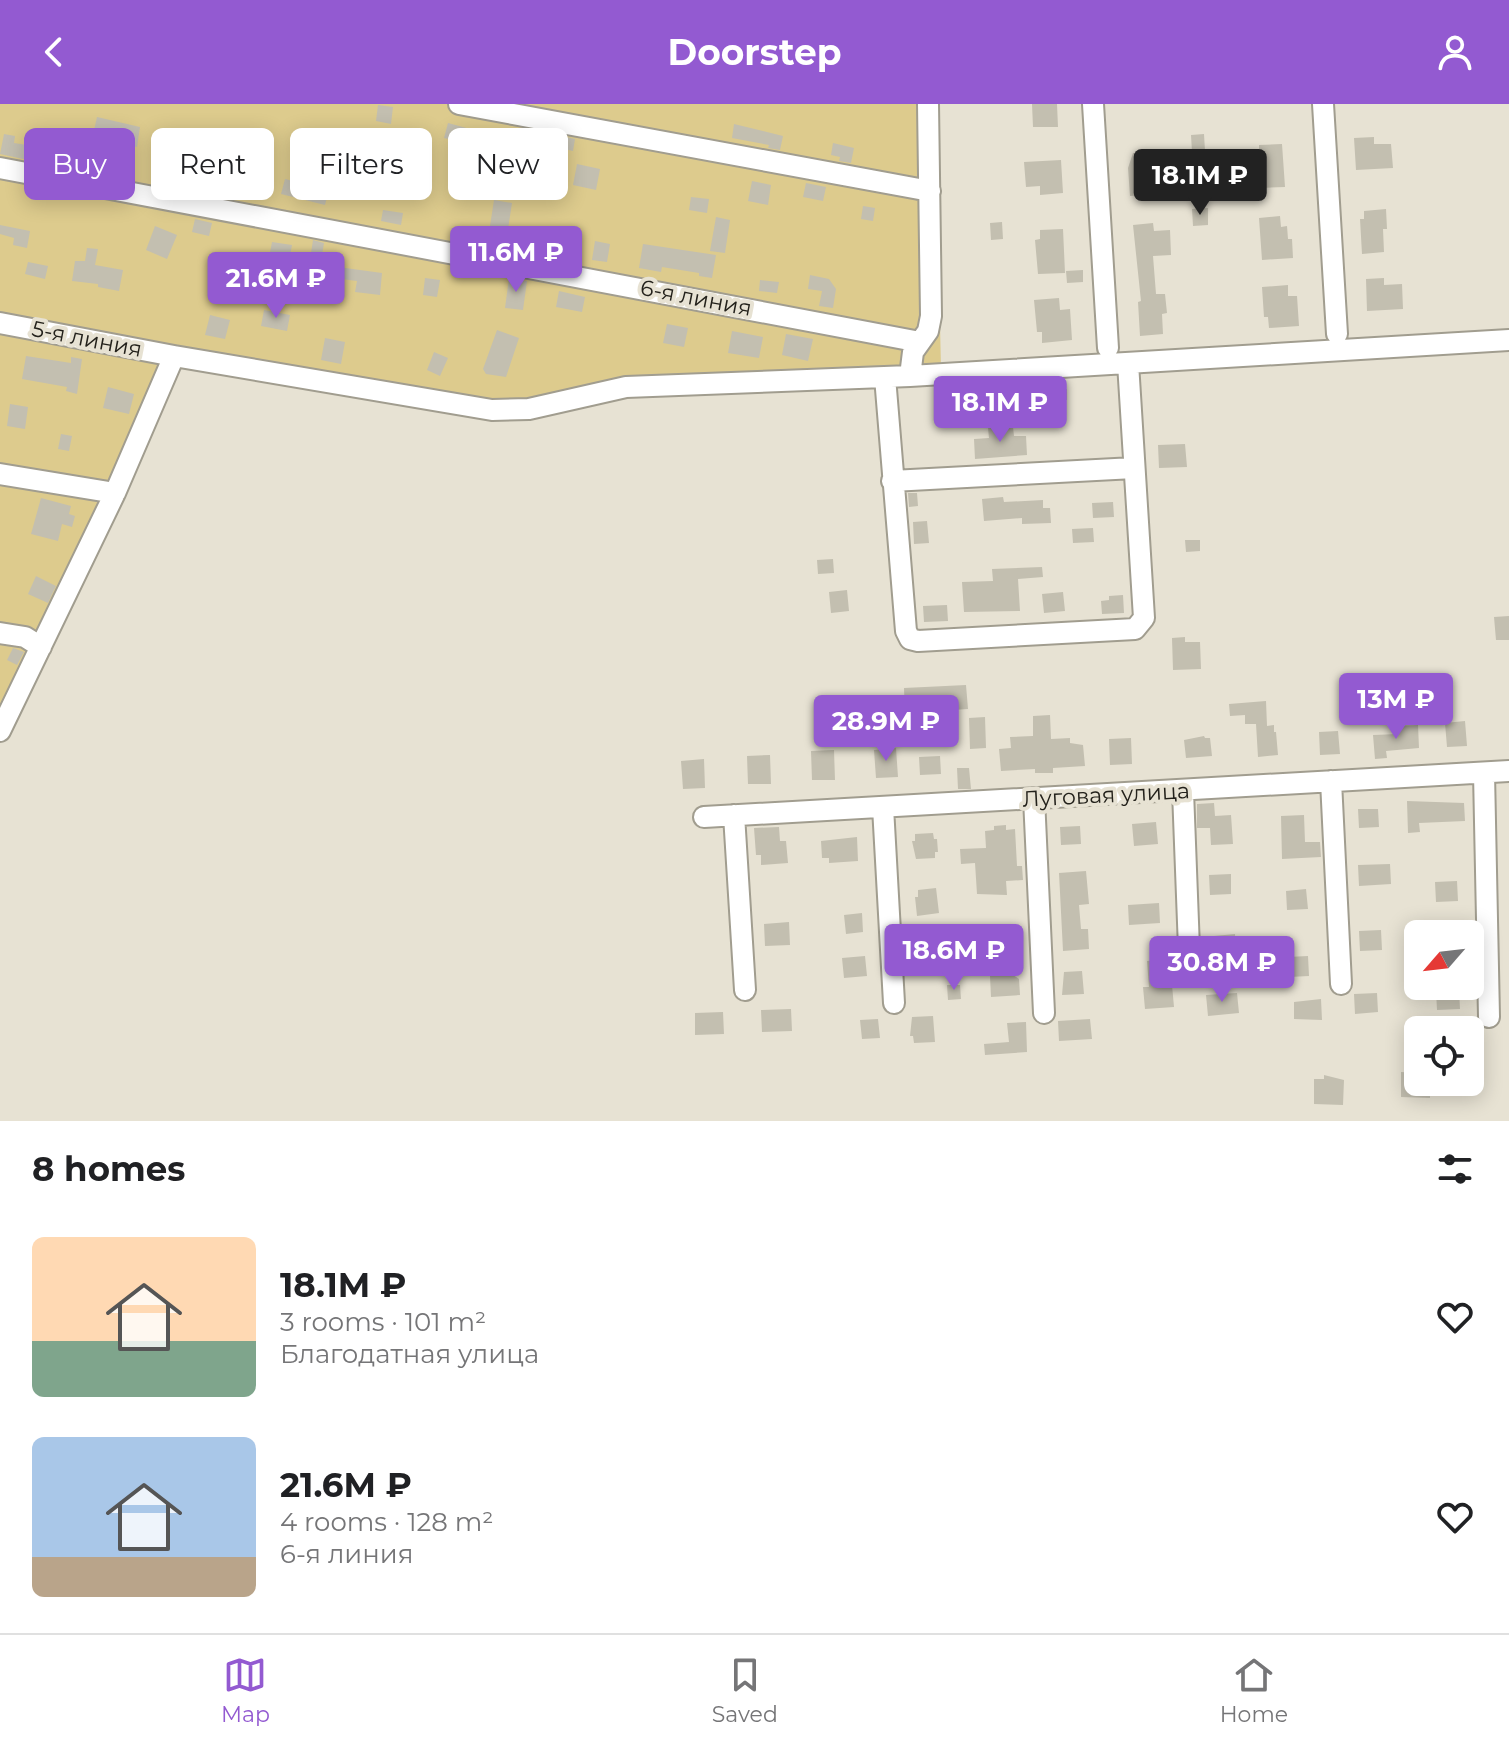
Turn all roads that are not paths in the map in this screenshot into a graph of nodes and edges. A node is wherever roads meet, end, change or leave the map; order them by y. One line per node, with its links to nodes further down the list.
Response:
1 (459, 104): 6 (street)
2 (928, 104): 6 (street)
3 (1093, 104): 11 (street)
4 (1323, 104): 8 (street)
5 (0, 168): 10 (street, 6-я линия)
6 (930, 191): 10 (street)
7 (0, 323): 12 (street, 5-я линия)
8 (1337, 334)
9 (1509, 340): 13 (street, 5-я линия)
10 (920, 342): 14 (street)
11 (1108, 348)
12 (174, 356): 15 (street, 5-я линия); 19 (street)
13 (1128, 363): 14 (street, 5-я линия); 16 (street)
14 (910, 376): 15 (street, 5-я линия)
15 (885, 377): 18 (street)
16 (1134, 468): 18 (street); 18 (street)
17 (0, 474): 19 (street)
18 (892, 481)
19 (115, 493): 21 (street)
20 (0, 633): 21 (street)
21 (41, 647): 22 (street)
22 (0, 731)
23 (1509, 771): 24 (street, Луговая улица)
24 (1484, 773): 25 (street, Луговая улица); 36 (street)
25 (1331, 781): 26 (street, Луговая улица); 32 (street)
26 (1183, 791): 27 (street, Луговая улица); 31 (street)
27 (1034, 798): 28 (street, Луговая улица); 35 (street)
28 (883, 807): 29 (street, Луговая улица); 34 (street)
29 (734, 815): 30 (street, Луговая улица); 33 (street)
30 (704, 817)
31 (1190, 975)
32 (1341, 984)
33 (745, 990)
34 (894, 1003)
35 (1044, 1013)
36 (1489, 1017)

